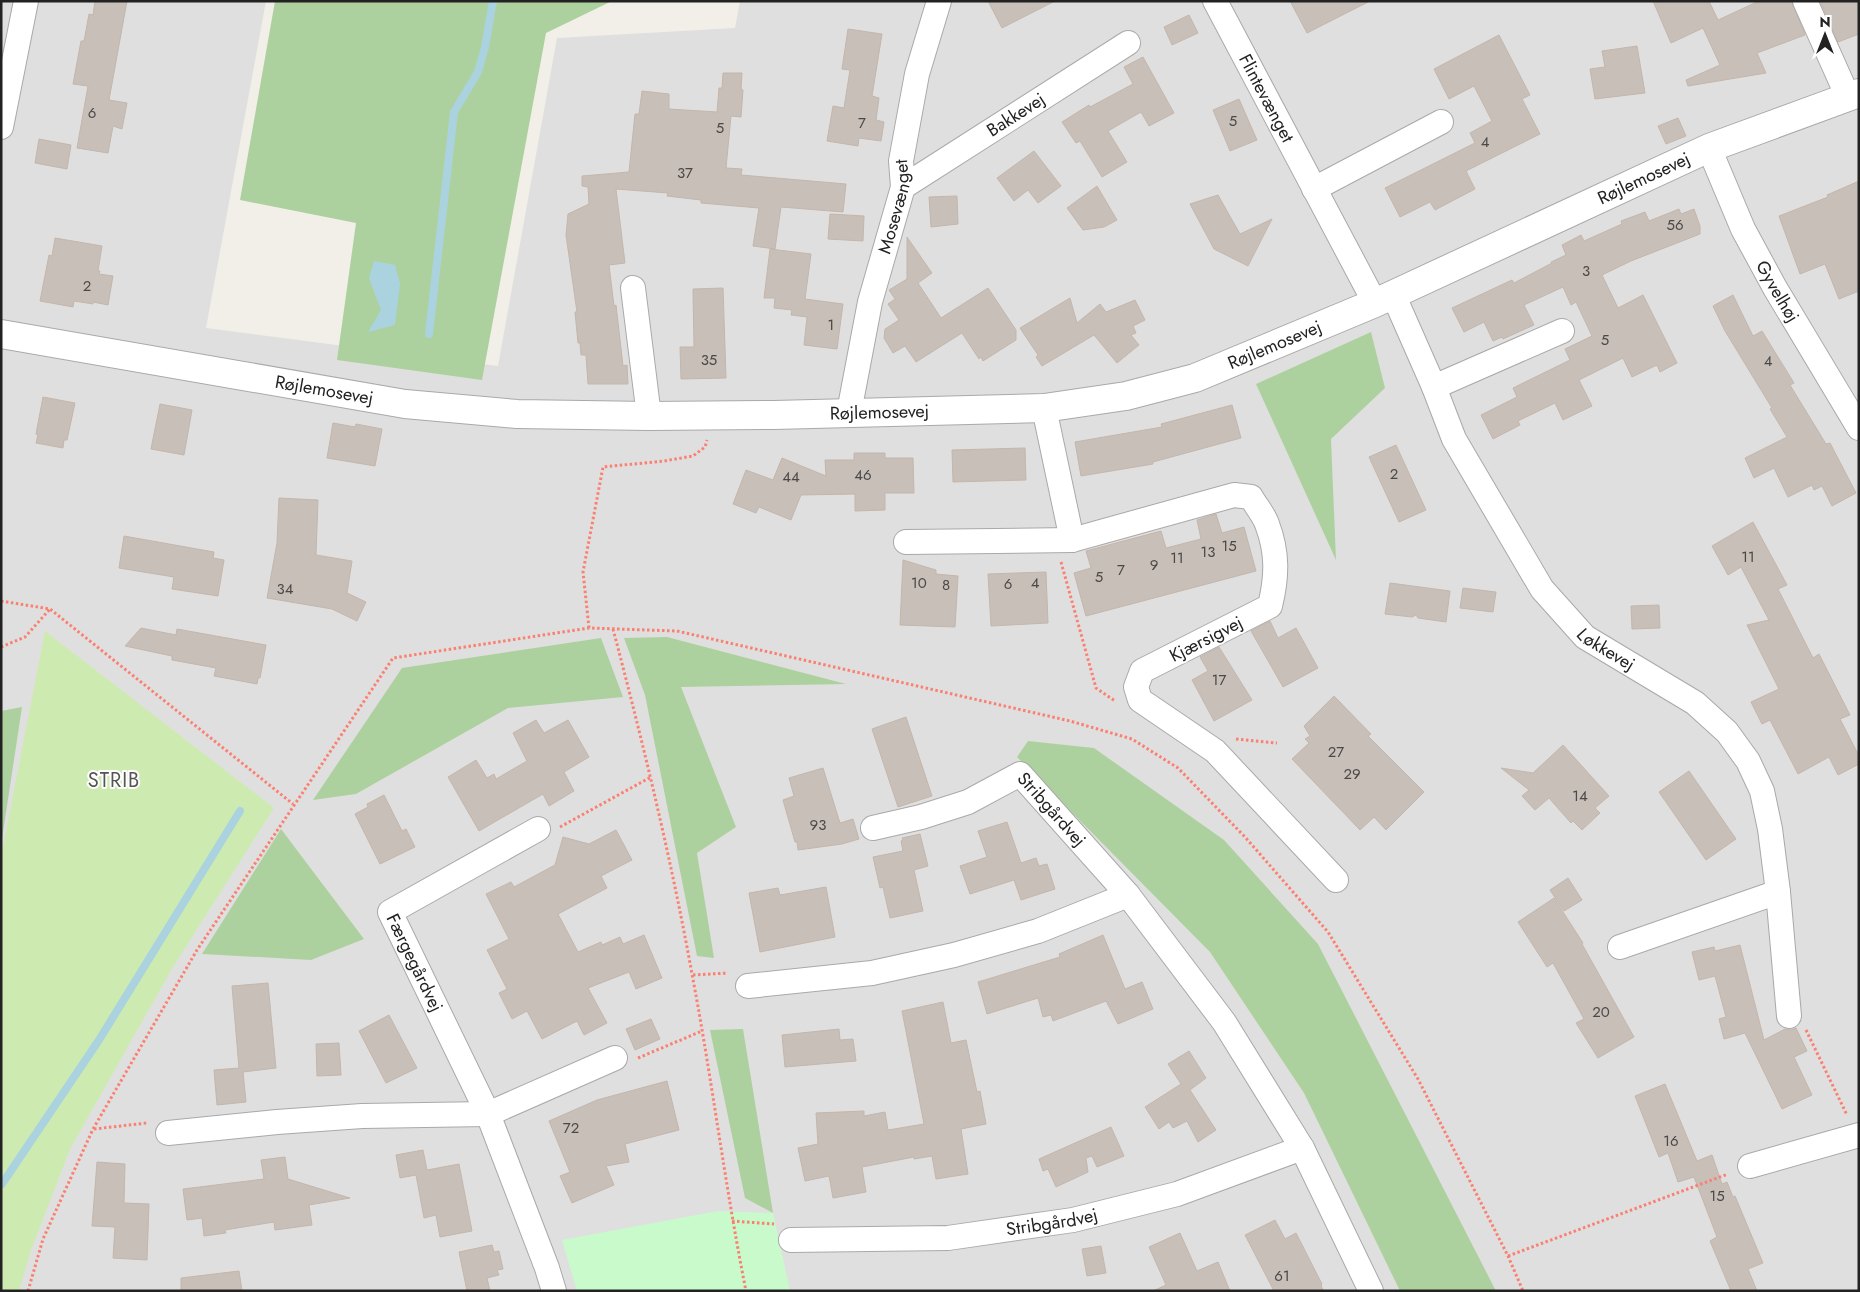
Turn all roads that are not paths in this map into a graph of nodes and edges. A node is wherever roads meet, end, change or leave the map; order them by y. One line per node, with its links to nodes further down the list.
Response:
1 (26, 1): 8 (street)
2 (939, 1): 10 (street, Mosevænget)
3 (1805, 1): 6 (street)
4 (1220, 3): 11 (street, Flintevænget)
5 (1128, 43): 10 (street, Bakkevej)
6 (1853, 95): 9 (street, Røjlemosevej)
7 (1441, 122): 11 (street)
8 (1, 126)
9 (1709, 148): 13 (street, Røjlemosevej); 20 (street, Gyvelhøj)
10 (903, 187): 18 (street, Mosevænget)
11 (1314, 189): 13 (street, Flintevænget)
12 (633, 288): 19 (street)
13 (1384, 299): 16 (street, Løkkevej); 17 (street, Røjlemosevej)
14 (1562, 331): 16 (street)
15 (1, 334): 19 (street, Røjlemosevej)
16 (1434, 387): 26 (street, Løkkevej)
17 (1044, 408): 18 (street, Røjlemosevej); 21 (street)
18 (849, 412): 19 (street, Røjlemosevej)
19 (649, 416)
20 (1859, 428)
21 (1072, 540): 22 (street, Kjærsigvej); 25 (street, Kjærsigvej)
22 (906, 542)
23 (873, 828): 27 (street, Stribgårdvej)
24 (538, 829): 32 (street, Færgegårdvej)
25 (1336, 880)
26 (1778, 892): 28 (street); 30 (street, Løkkevej)
27 (1128, 895): 29 (street); 35 (street, Stribgårdvej)
28 (1620, 947)
29 (748, 986)
30 (1789, 1016)
31 (615, 1058): 32 (street)
32 (488, 1114): 33 (street); 38 (street, Færgegårdvej)
33 (168, 1133)
34 (1858, 1136): 36 (street)
35 (1302, 1148): 37 (street, Stribgårdvej); 39 (street, Stribgårdvej)
36 (1750, 1166)
37 (791, 1240)
38 (554, 1291)
39 (1371, 1291)

